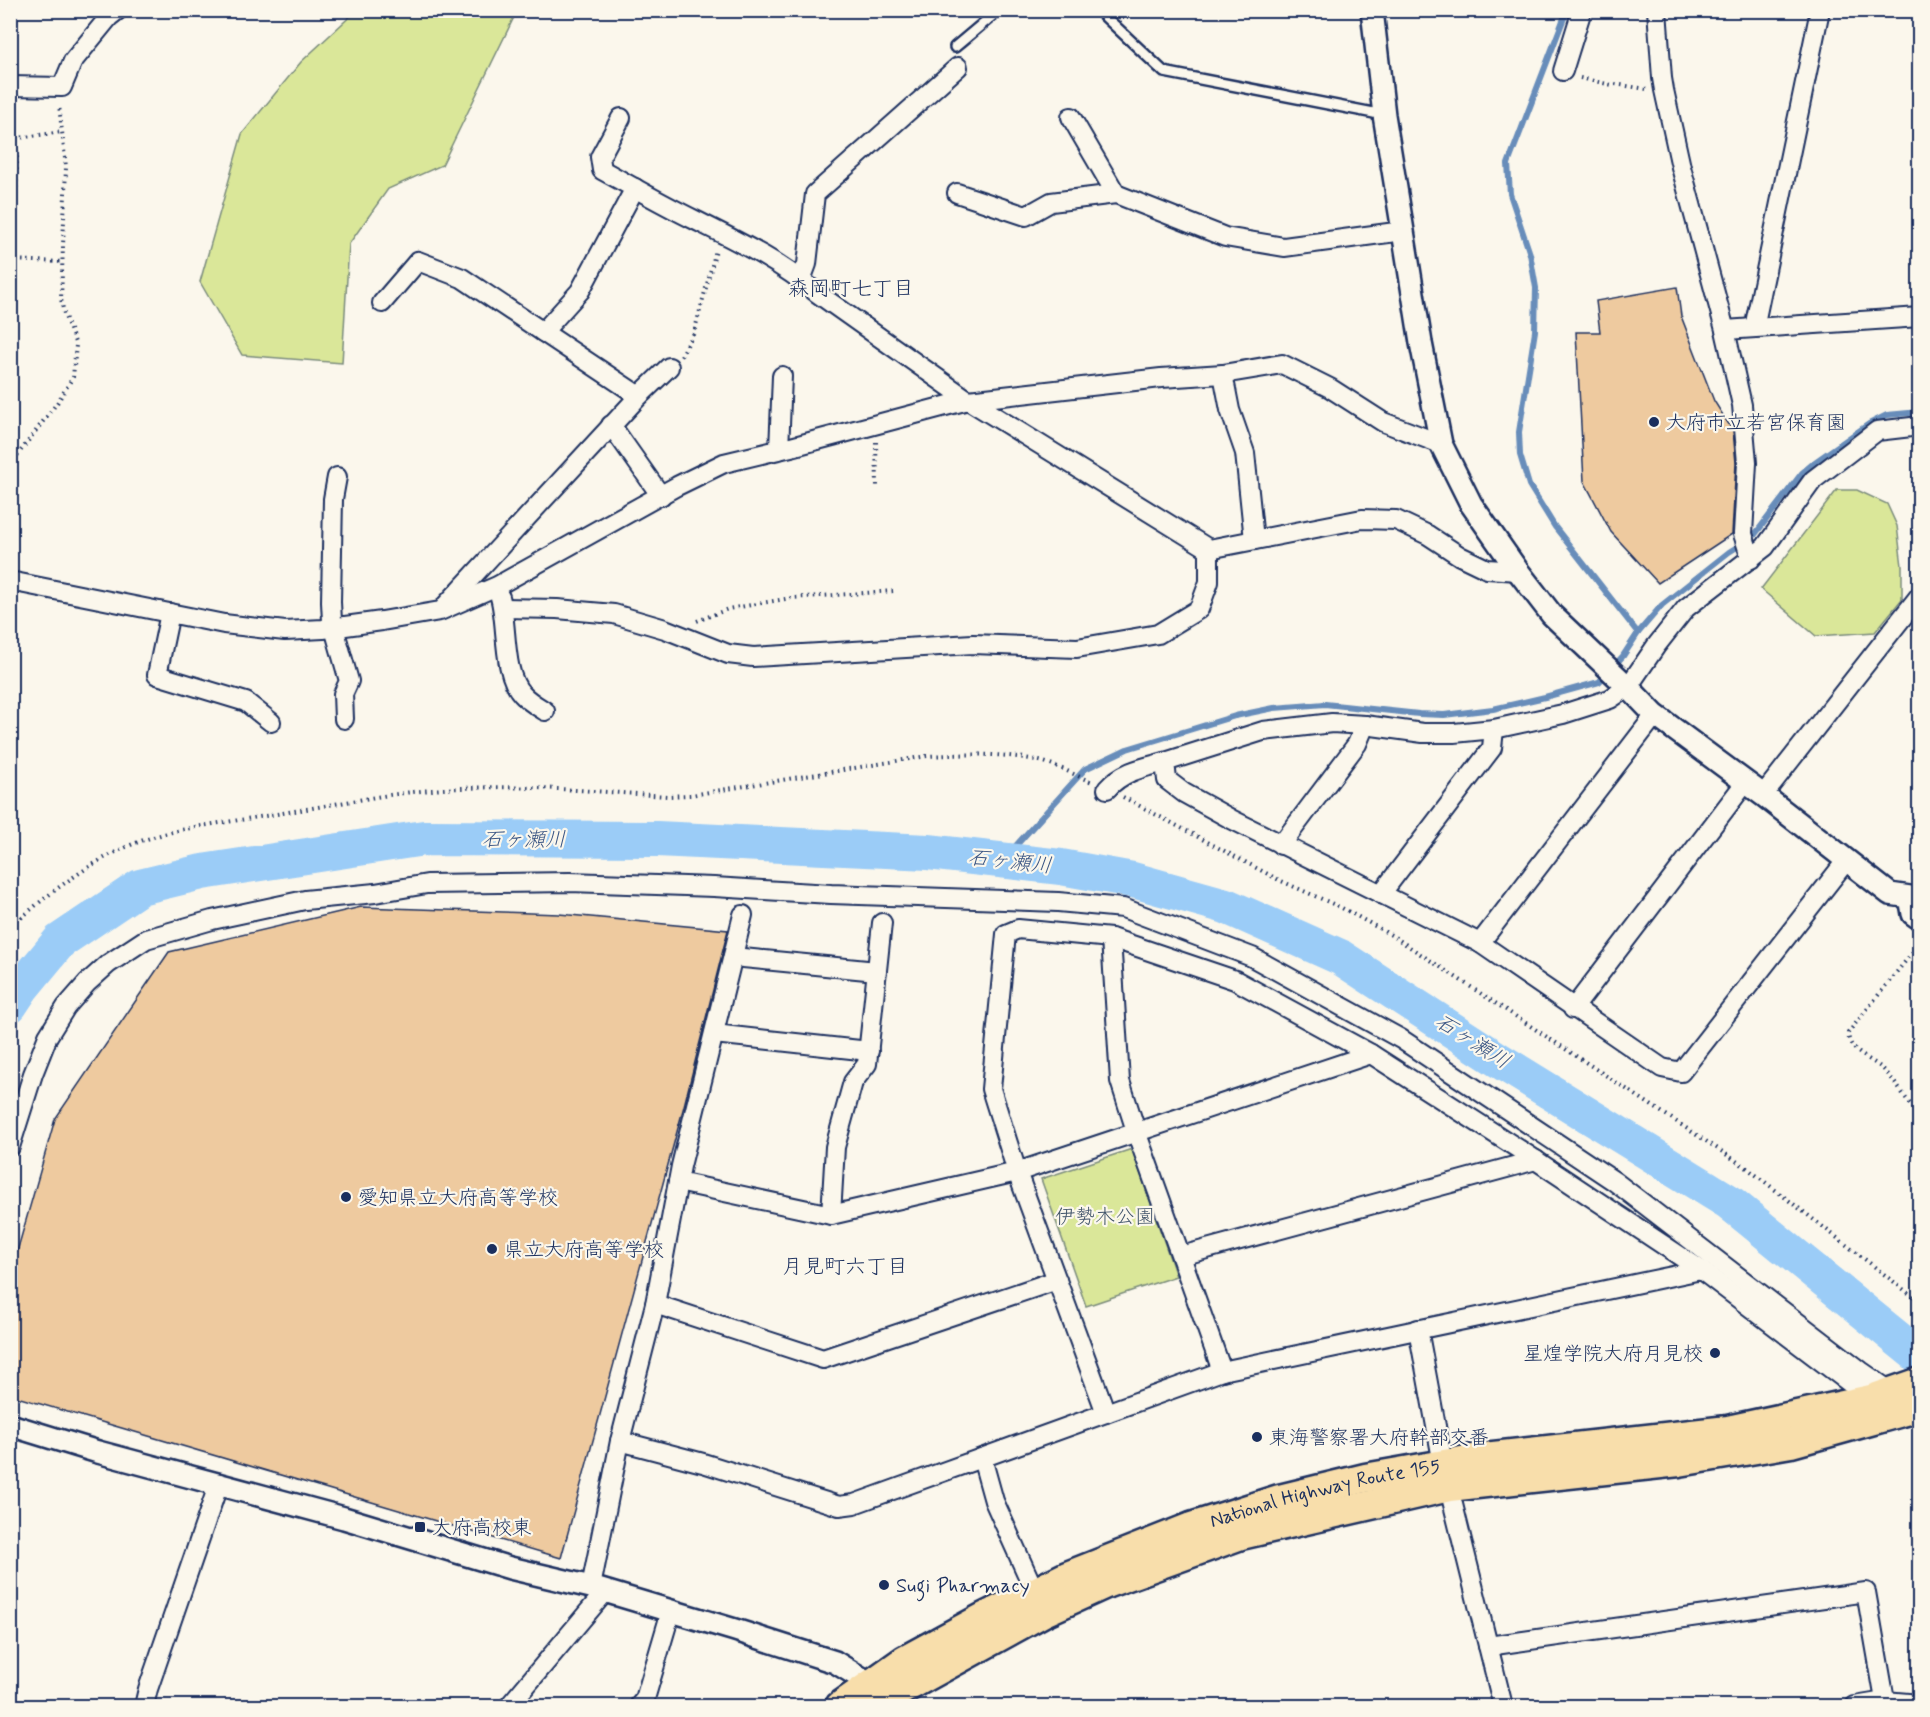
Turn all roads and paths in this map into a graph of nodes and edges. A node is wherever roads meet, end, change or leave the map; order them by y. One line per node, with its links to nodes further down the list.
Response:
1 (118, 10): 12 (street)
2 (1098, 10): 14 (lane)
3 (1372, 10): 14 (street)
4 (1582, 10): 10 (street)
5 (1657, 10): 13 (street)
6 (1820, 10): 30 (street)
7 (998, 11): 8 (lane)
8 (955, 47)
9 (958, 67): 27 (street)
10 (1563, 71): 13 (path)
11 (11, 85): 12 (street)
12 (62, 87): 17 (path)
13 (1664, 90): 31 (street)
14 (1384, 115): 24 (street)
15 (1071, 117): 22 (street)
16 (621, 118): 20 (street)
17 (62, 132): 18 (path); 26 (path)
18 (17, 138): 19 (path); 25 (path)
19 (10, 139)
20 (635, 188): 23 (street); 32 (street)
21 (957, 193): 22 (street)
22 (1116, 194): 24 (street)
23 (720, 231): 27 (street); 33 (path)
24 (1403, 231): 41 (street)
25 (13, 260): 26 (path)
26 (63, 262): 43 (path)
27 (801, 280): 37 (street)
28 (382, 303): 32 (street)
29 (1920, 317): 30 (street)
30 (1754, 328): 31 (street)
31 (1725, 330): 49 (street)
32 (543, 332): 36 (street)
33 (669, 367): 36 (street)
34 (1223, 374): 37 (street); 41 (street); 47 (street)
35 (782, 376): 42 (street)
36 (639, 396): 39 (street)
37 (968, 400): 38 (street); 48 (street)
38 (876, 424): 42 (street); 45 (path)
39 (611, 425): 46 (street); 56 (street)
40 (1920, 426): 49 (street)
41 (1441, 444): 50 (street)
42 (779, 450): 46 (street)
43 (10, 465)
44 (337, 477): 58 (street)
45 (877, 486)
46 (661, 496): 52 (street)
47 (1254, 540): 48 (street); 50 (street)
48 (1209, 549): 59 (street)
49 (1751, 559): 60 (street)
50 (1518, 571): 60 (street)
51 (10, 581): 57 (street)
52 (497, 586): 55 (street); 56 (street)
53 (894, 591): 59 (path)
54 (1920, 595): 70 (street)
55 (503, 608): 59 (street); 61 (street)
56 (440, 610): 58 (street)
57 (170, 613): 58 (street); 64 (street)
58 (334, 628): 63 (street)
59 (682, 636)
60 (1624, 683): 62 (street); 66 (street)
61 (545, 711)
62 (1655, 715): 68 (street); 79 (street)
63 (344, 720)
64 (271, 722)
65 (1365, 724): 66 (street); 67 (street); 71 (street)
66 (1494, 729): 73 (street)
67 (1165, 762): 69 (street); 71 (street)
68 (1745, 783): 70 (street); 83 (street)
69 (1107, 789)
70 (1763, 795): 72 (street)
71 (1281, 845): 73 (street)
72 (1846, 861): 74 (street); 83 (street)
73 (1381, 894): 79 (street)
74 (1915, 894): 76 (street)
75 (743, 915): 81 (street)
76 (1920, 919)
77 (882, 922): 82 (street)
78 (1111, 938): 86 (street); 88 (street); 91 (street)
79 (1480, 943): 83 (street)
80 (1920, 943): 87 (path)
81 (733, 957): 82 (street); 84 (street)
82 (877, 971): 85 (street)
83 (1573, 1009)
84 (714, 1034): 85 (street); 92 (street)
85 (868, 1051): 93 (street)
86 (1371, 1054): 88 (street); 90 (street)
87 (1920, 1114)
88 (1137, 1134): 91 (street); 94 (street)
89 (10, 1147): 100 (street)
90 (1536, 1160): 94 (street); 95 (street)
91 (1017, 1172): 93 (street); 96 (street)
92 (678, 1182): 93 (street); 97 (street)
93 (831, 1215)
94 (1181, 1256): 99 (street)
95 (1701, 1270): 98 (street); 100 (street)
96 (1057, 1280): 97 (street); 101 (street)
97 (656, 1304): 103 (street)
98 (1418, 1329): 99 (street); 105 (street)
99 (1222, 1371): 101 (street)
100 (1904, 1401): 105 (highway, National Highway Route 155)
101 (1106, 1413): 104 (street)
102 (10, 1425): 106 (street)
103 (620, 1441): 104 (street); 107 (street)
104 (982, 1458): 108 (street)
105 (1446, 1476): 108 (highway, National Highway Route 155); 110 (street); 111 (highway, National Highway Route 155)
106 (219, 1483): 107 (street); 114 (street)
107 (598, 1590): 109 (street); 115 (street)
108 (1035, 1592): 111 (highway, National Highway Route 155)
109 (671, 1611): 111 (street); 116 (street)
110 (1488, 1646): 112 (street); 118 (street)
111 (881, 1699): 117 (highway, National Highway Route 155)
112 (1885, 1704): 113 (street); 119 (street)
113 (1920, 1704)
114 (144, 1707)
115 (509, 1707)
116 (639, 1707)
117 (840, 1707)
118 (1503, 1707)
119 (1855, 1707)

